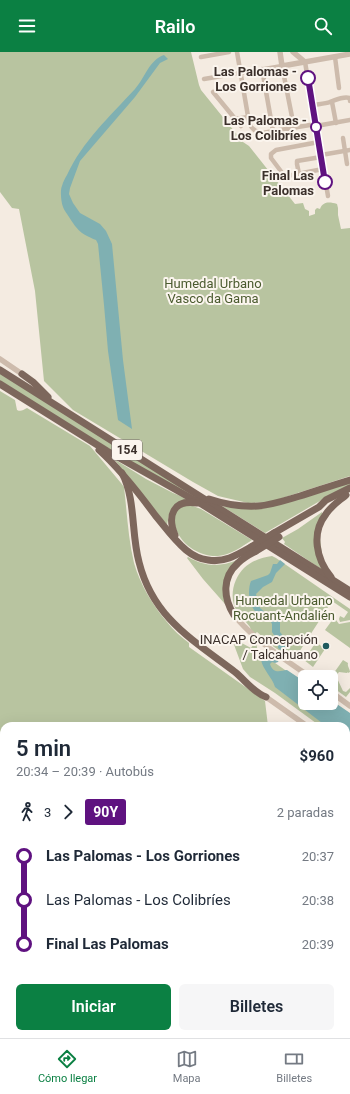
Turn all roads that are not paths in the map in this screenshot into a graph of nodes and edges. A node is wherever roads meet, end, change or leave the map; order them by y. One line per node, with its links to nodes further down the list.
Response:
1 (229, 52): 6 (street)
2 (237, 52): 11 (street)
3 (280, 52): 9 (street)
4 (293, 52): 8 (street)
5 (350, 54): 7 (street)
6 (201, 57)
7 (335, 57): 8 (street); 13 (street)
8 (305, 62): 9 (street); 17 (street)
9 (282, 66): 10 (street); 24 (street)
10 (262, 69): 11 (street); 25 (street)
11 (241, 73): 12 (street); 18 (street)
12 (204, 79)
13 (340, 88)
14 (213, 92): 19 (street)
15 (350, 101): 16 (street)
16 (332, 102): 17 (street); 21 (street)
17 (313, 106): 22 (street)
18 (248, 117): 19 (street); 25 (street)
19 (235, 119): 23 (street)
20 (350, 120): 21 (street)
21 (336, 123): 22 (street)
22 (316, 125): 24 (street); 27 (street)
23 (241, 126)
24 (294, 127): 25 (street)
25 (273, 130)
26 (343, 138): 28 (street)
27 (319, 142): 29 (street); 32 (street)
28 (347, 151): 29 (street); 30 (street)
29 (321, 156): 31 (street); 32 (street)
30 (347, 164)
31 (323, 170): 32 (street); 33 (street)
32 (299, 174)
33 (328, 196)
34 (0, 359): 37 (street)
35 (0, 366): 39 (main road)
36 (0, 370): 39 (main road, 154)
37 (22, 374): 40 (main road)
38 (0, 384): 41 (main road, 154)
39 (37, 393): 40 (main road, 154)
40 (59, 407): 45 (main road, 154)
41 (87, 439): 42 (main road); 46 (main road, 154)
42 (122, 473): 48 (main road); 55 (main road)
43 (350, 480): 45 (main road)
44 (349, 492): 47 (main road); 50 (main road)
45 (196, 493): 47 (main road, 154)
46 (203, 505): 48 (main road); 52 (main road, 154)
47 (274, 536): 49 (main road, bridge); 50 (main road)
48 (180, 544): 49 (main road)
49 (253, 549): 53 (main road)
50 (337, 582): 51 (main road)
51 (350, 591)
52 (350, 597)
53 (234, 615): 54 (street)
54 (300, 670)
55 (266, 697): 58 (street)
56 (338, 697): 57 (street)
57 (350, 706)
58 (301, 722)

